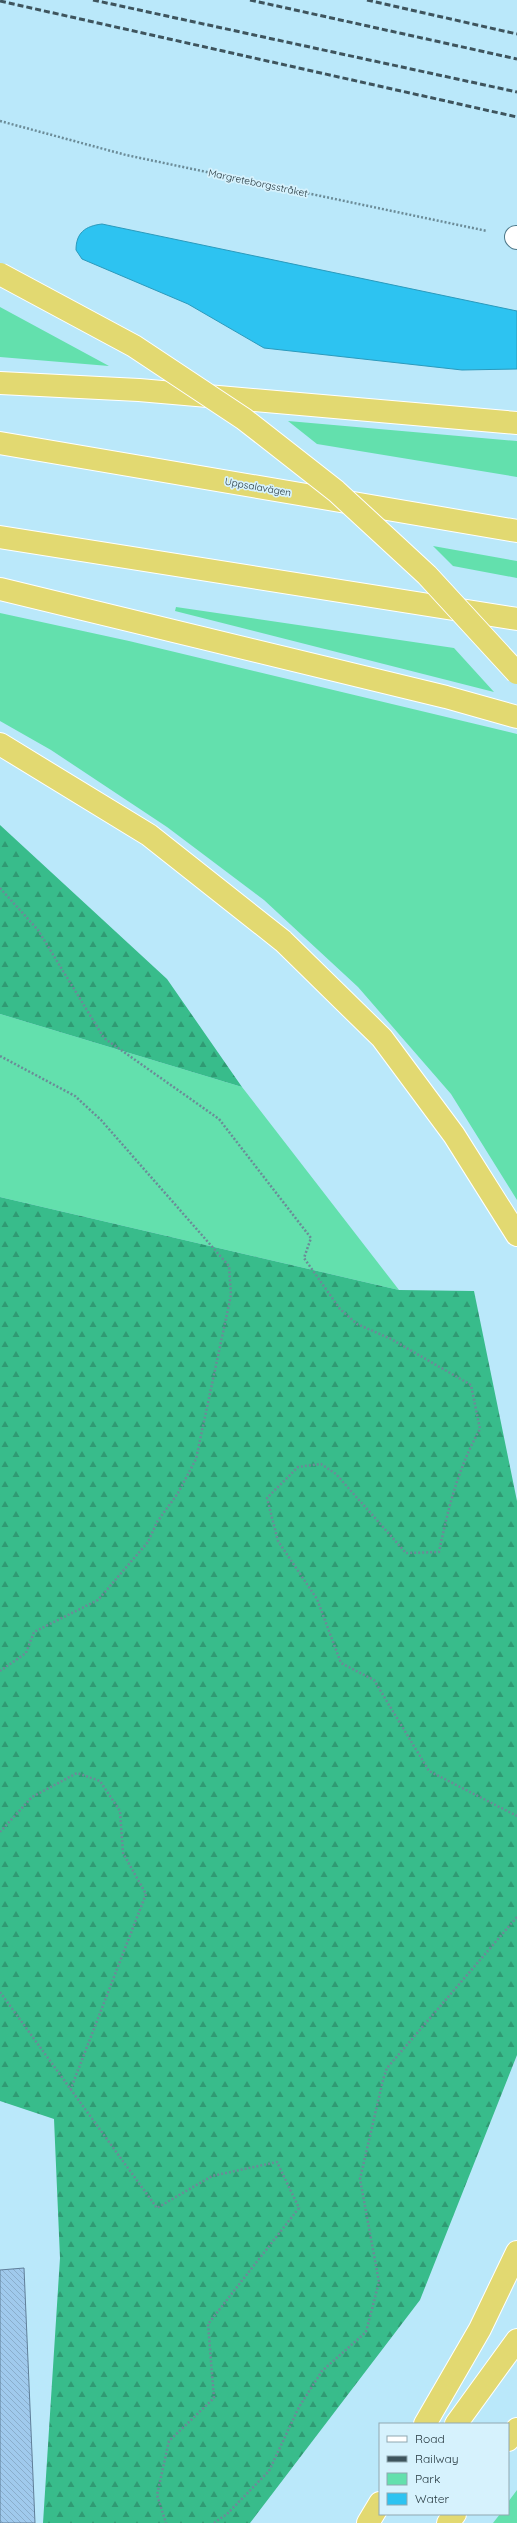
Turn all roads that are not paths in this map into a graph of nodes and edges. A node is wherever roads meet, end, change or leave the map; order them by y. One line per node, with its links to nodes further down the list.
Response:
1 (0, 274): 9 (highway, bridge)
2 (0, 383): 3 (highway)
3 (517, 423)
4 (0, 443): 5 (highway, Uppsalavägen)
5 (517, 531)
6 (0, 537): 8 (highway)
7 (0, 589): 10 (highway)
8 (517, 619)
9 (517, 673)
10 (517, 717)
11 (0, 744): 12 (highway)
12 (517, 1235)
13 (517, 2252): 15 (highway)
14 (517, 2340): 16 (highway)
15 (426, 2423)
16 (457, 2423)
17 (517, 2429): 18 (highway)
18 (509, 2439)
19 (379, 2505): 22 (highway)
20 (391, 2515): 23 (highway)
21 (454, 2515): 24 (highway)
22 (368, 2523)
23 (385, 2523)
24 (448, 2523)

